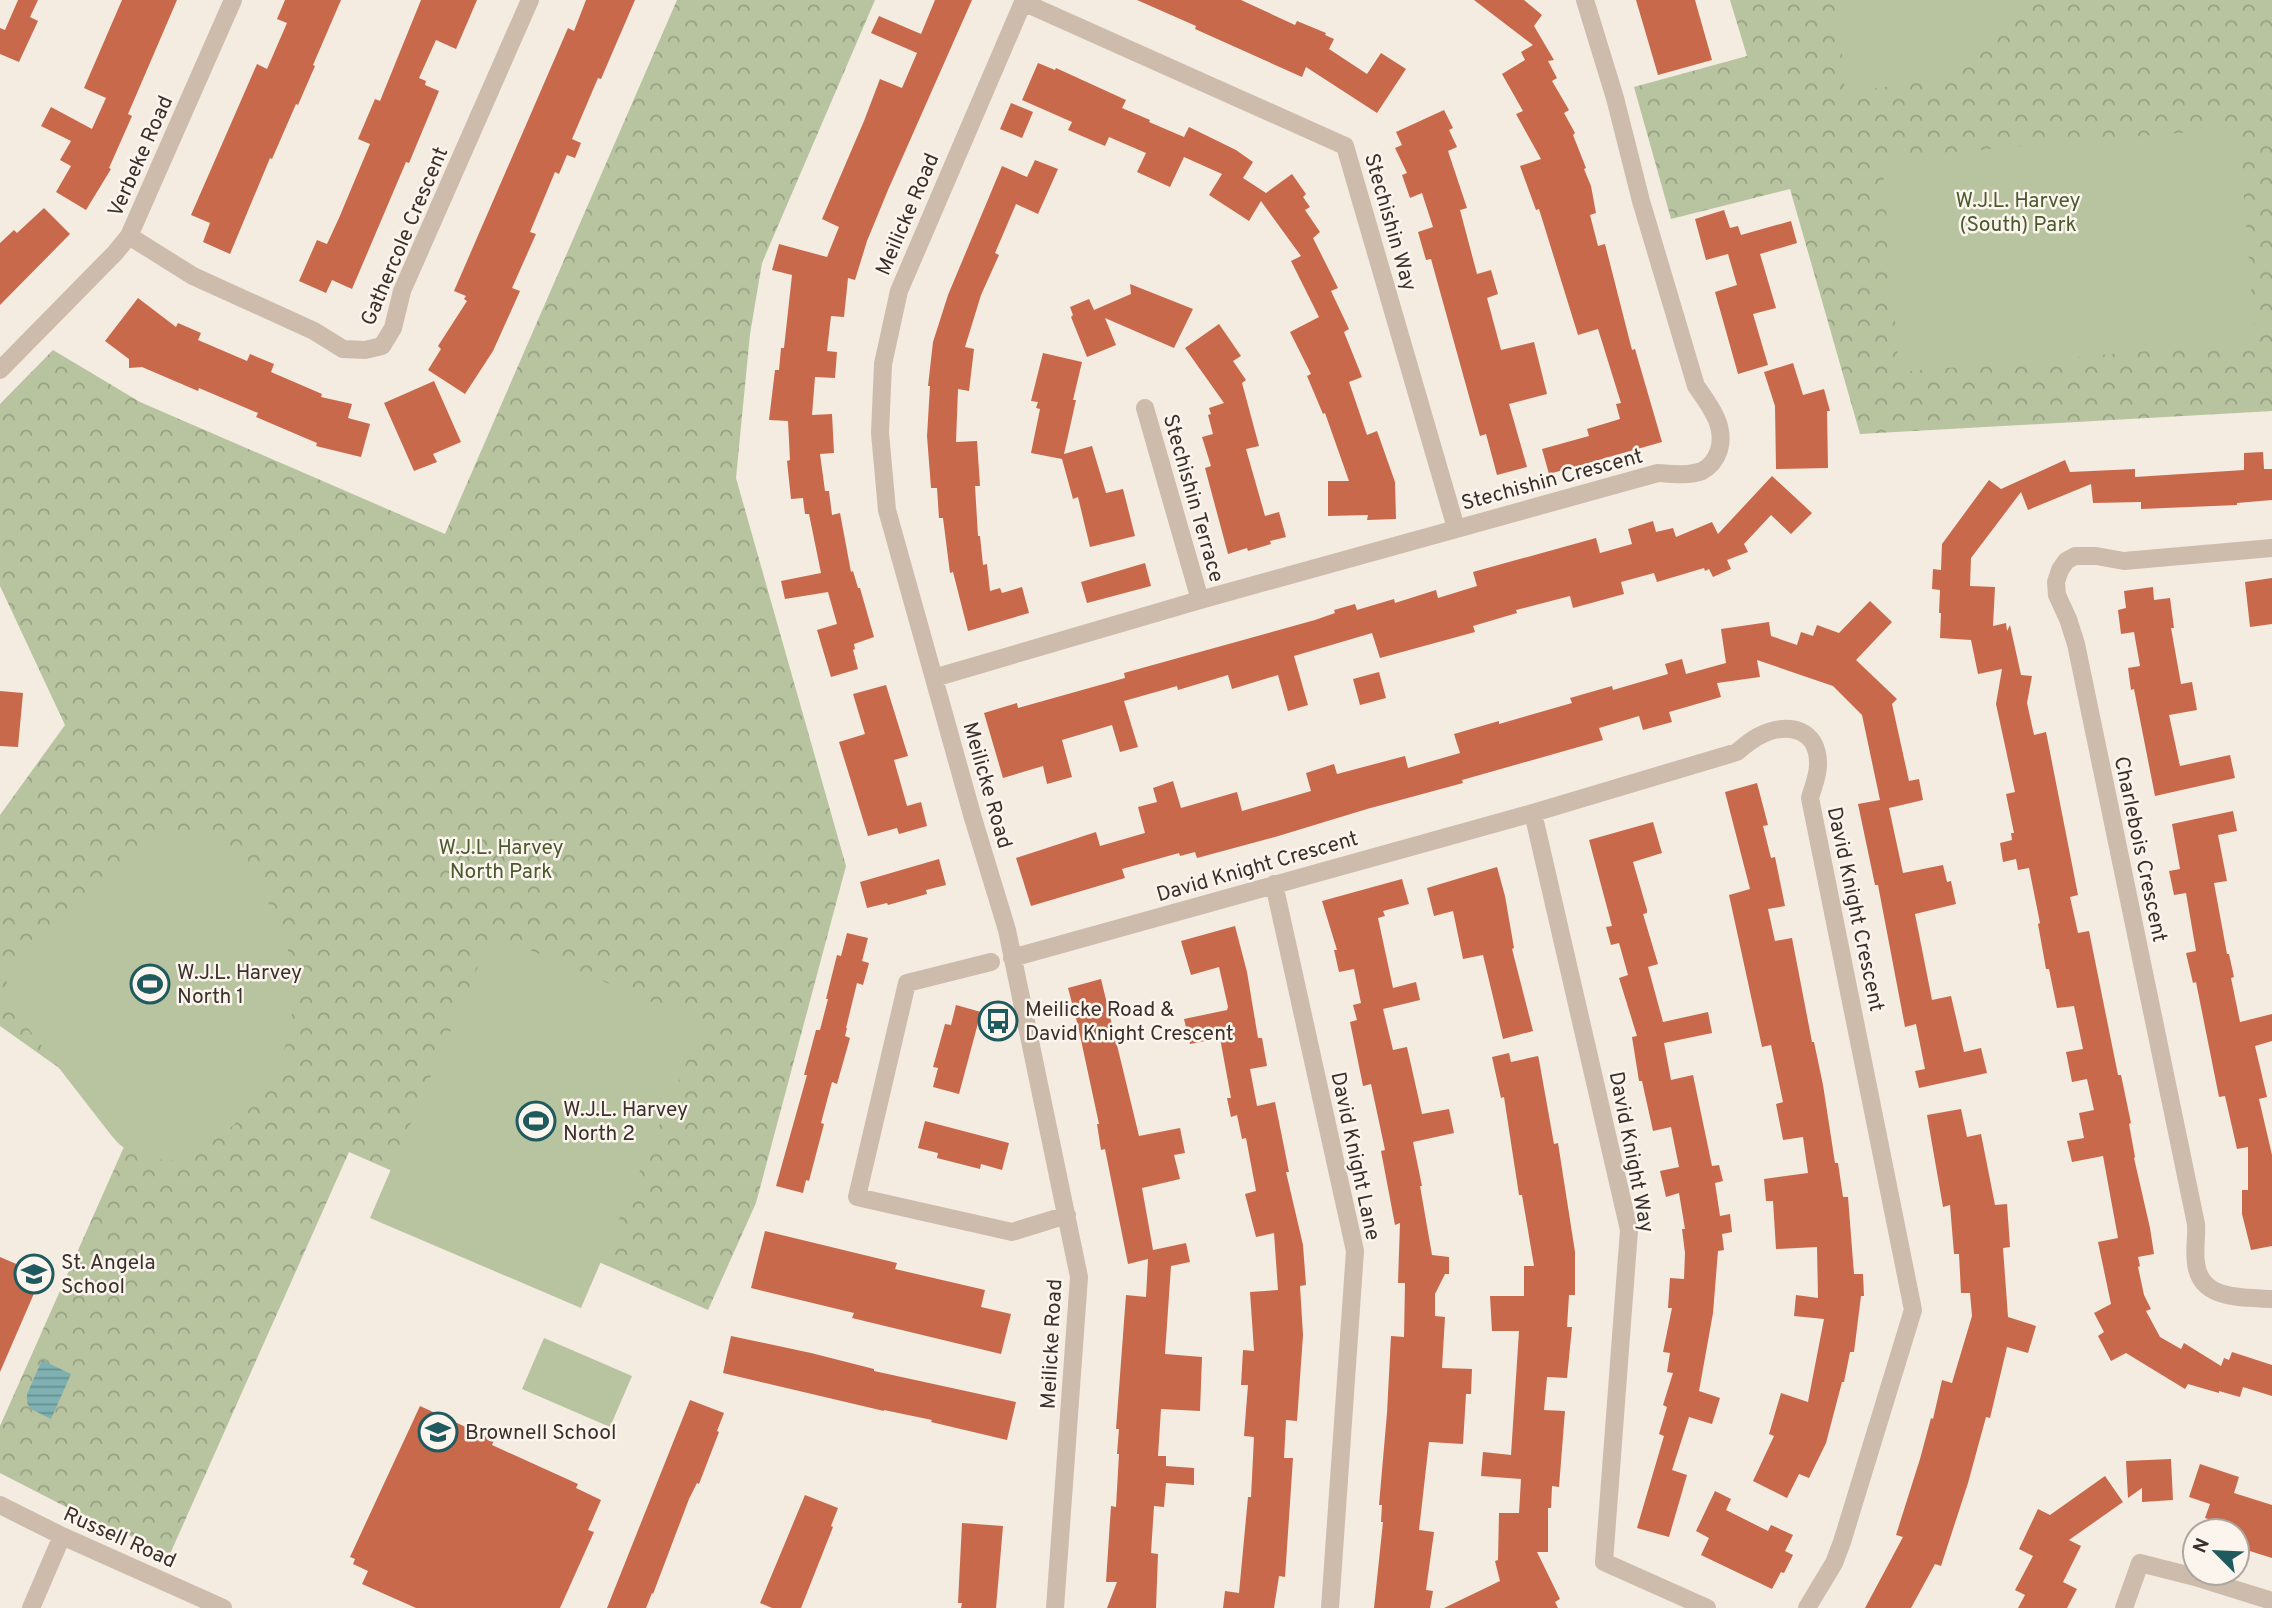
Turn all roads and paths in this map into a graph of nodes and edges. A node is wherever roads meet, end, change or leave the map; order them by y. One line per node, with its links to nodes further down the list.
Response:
1 (233, 0): 5 (street, Verbeke Road)
2 (530, 0): 5 (street, Gathercole Crescent)
3 (1585, 0): 8 (street, Stechishin Crescent)
4 (1024, 1): 8 (street, Stechishin Way); 11 (street, Meilicke Road)
5 (129, 236): 6 (street, Verbeke Road)
6 (0, 370)
7 (1144, 408): 10 (street, Stechishin Terrace)
8 (1456, 528): 10 (street, Stechishin Crescent)
9 (2272, 548): 17 (street, Charlebois Crescent)
10 (1199, 600): 11 (street, Stechishin Crescent)
11 (934, 678): 14 (street, Meilicke Road)
12 (1533, 813): 13 (street, David Knight Crescent); 25 (street, David Knight Way); 26 (street, David Knight Crescent)
13 (1274, 884): 14 (street, David Knight Crescent); 24 (street, David Knight Lane)
14 (1013, 958): 16 (street, Meilicke Road)
15 (991, 962): 16 (street)
16 (1067, 1215): 23 (street, Meilicke Road)
17 (2272, 1299)
18 (0, 1505): 19 (street, Russell Road)
19 (62, 1536): 21 (street); 22 (street, Russell Road)
20 (2272, 1601): 27 (street)
21 (31, 1608)
22 (223, 1608)
23 (1055, 1608)
24 (1330, 1608)
25 (1707, 1608)
26 (1807, 1608)
27 (2124, 1608)

